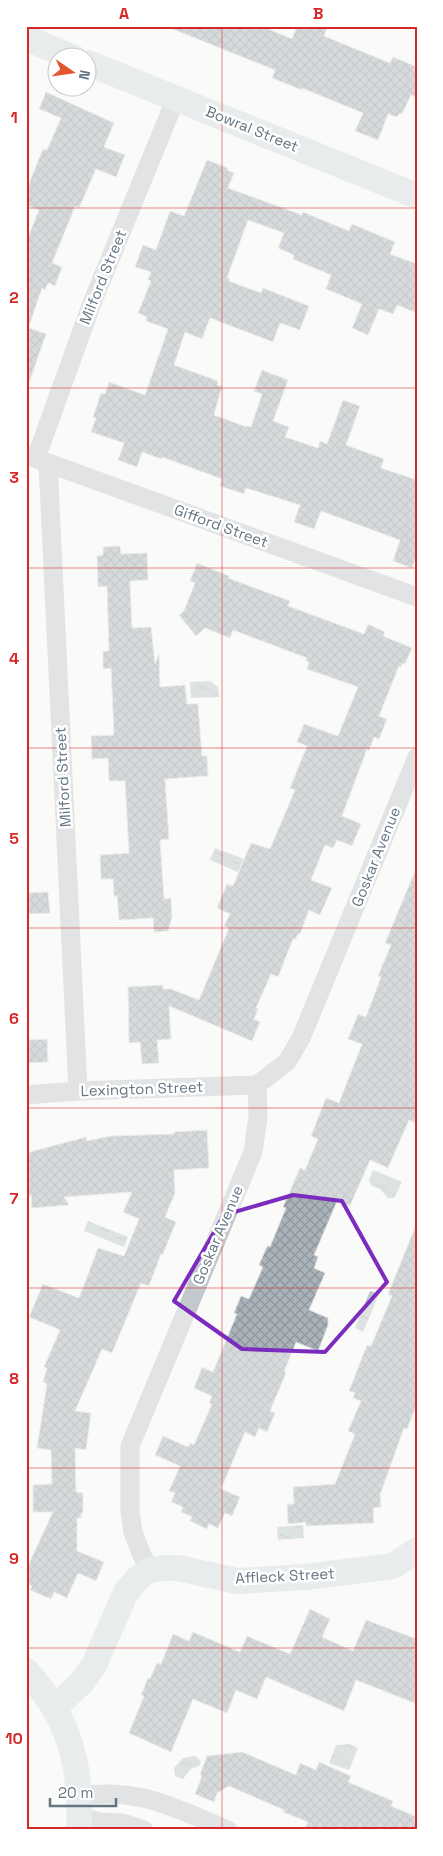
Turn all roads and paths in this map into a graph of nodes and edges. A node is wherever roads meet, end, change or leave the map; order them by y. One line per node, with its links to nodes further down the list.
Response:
1 (26, 38): 2 (street)
2 (50, 48)
3 (98, 67): 4 (street, Bowral Street)
4 (176, 98): 5 (street, Bowral Street); 6 (street, Milford Street)
5 (417, 196)
6 (37, 458): 7 (street, Gifford Street); 10 (street, Milford Street)
7 (417, 597)
8 (417, 757): 9 (street, Goskar Avenue)
9 (257, 1084): 10 (street, Lexington Street); 13 (street, Goskar Avenue)
10 (78, 1091): 11 (street, Lexington Street)
11 (26, 1095)
12 (417, 1550): 13 (street, Affleck Street)
13 (150, 1570): 15 (street)
14 (26, 1671): 15 (street)
15 (55, 1708): 17 (street)
16 (171, 1806): 17 (street); 19 (street); 20 (street)
17 (80, 1814): 18 (street)
18 (144, 1830)
19 (153, 1830)
20 (228, 1830)

